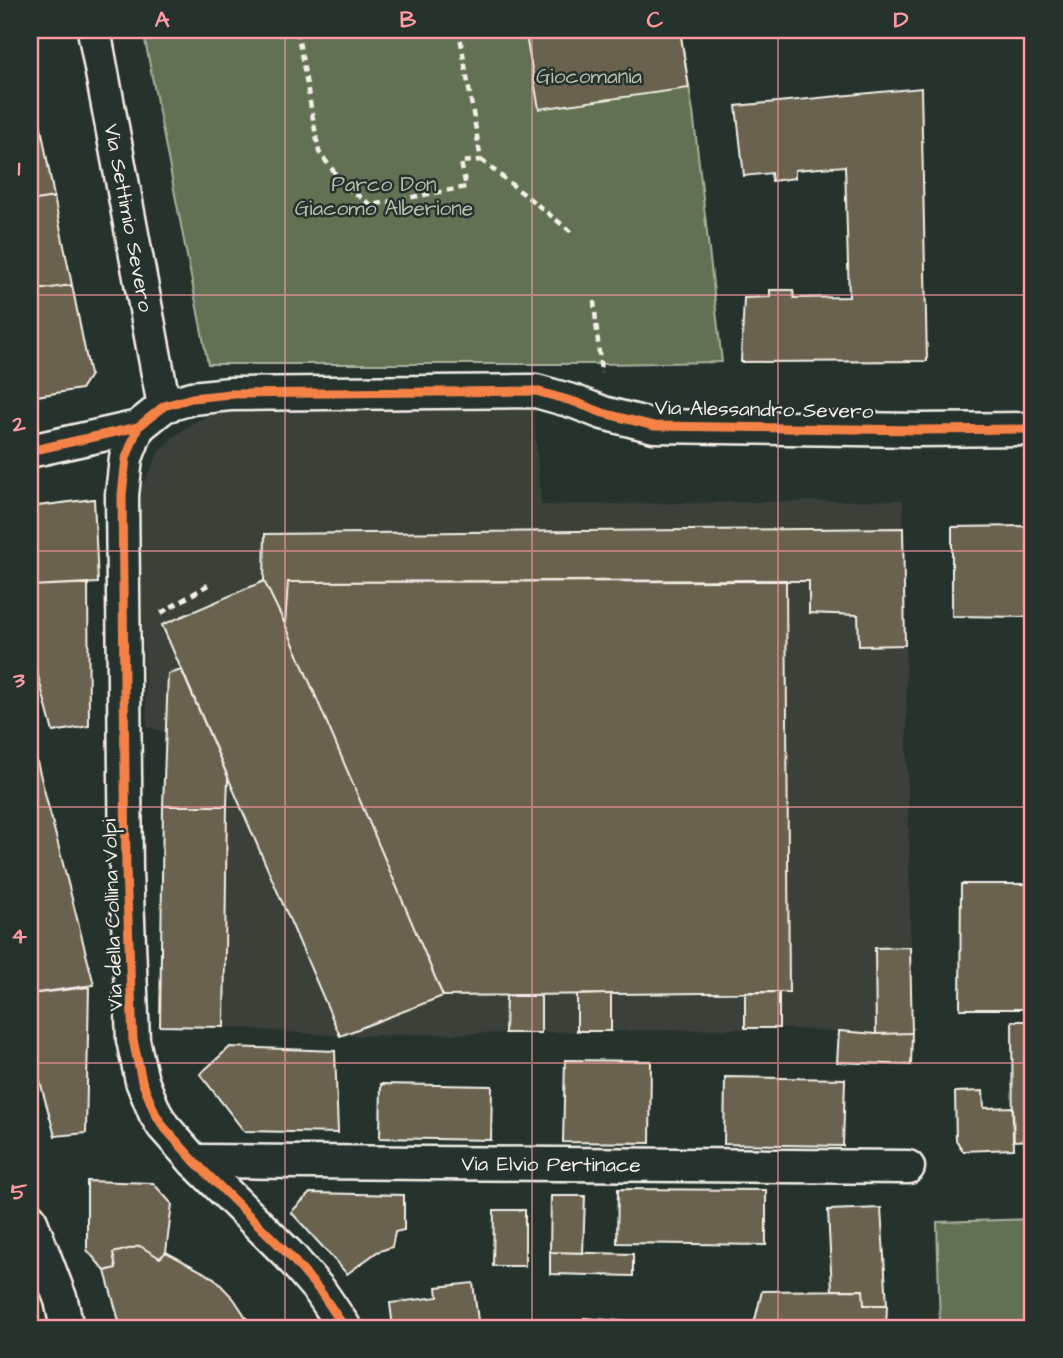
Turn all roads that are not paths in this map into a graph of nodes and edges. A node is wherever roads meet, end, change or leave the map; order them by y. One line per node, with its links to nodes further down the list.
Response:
1 (94, 30): 2 (street, Via Settimio Severo)
2 (163, 406): 3 (street); 4 (street, Via Alessandro Severo)
3 (138, 427): 5 (street); 6 (street, Via della Collina Volpi)
4 (1033, 429)
5 (30, 451)
6 (194, 1161): 7 (street, Via Elvio Pertinace); 10 (street, Via della Collina Volpi)
7 (908, 1167)
8 (30, 1219): 9 (street)
9 (67, 1328)
10 (345, 1328)

